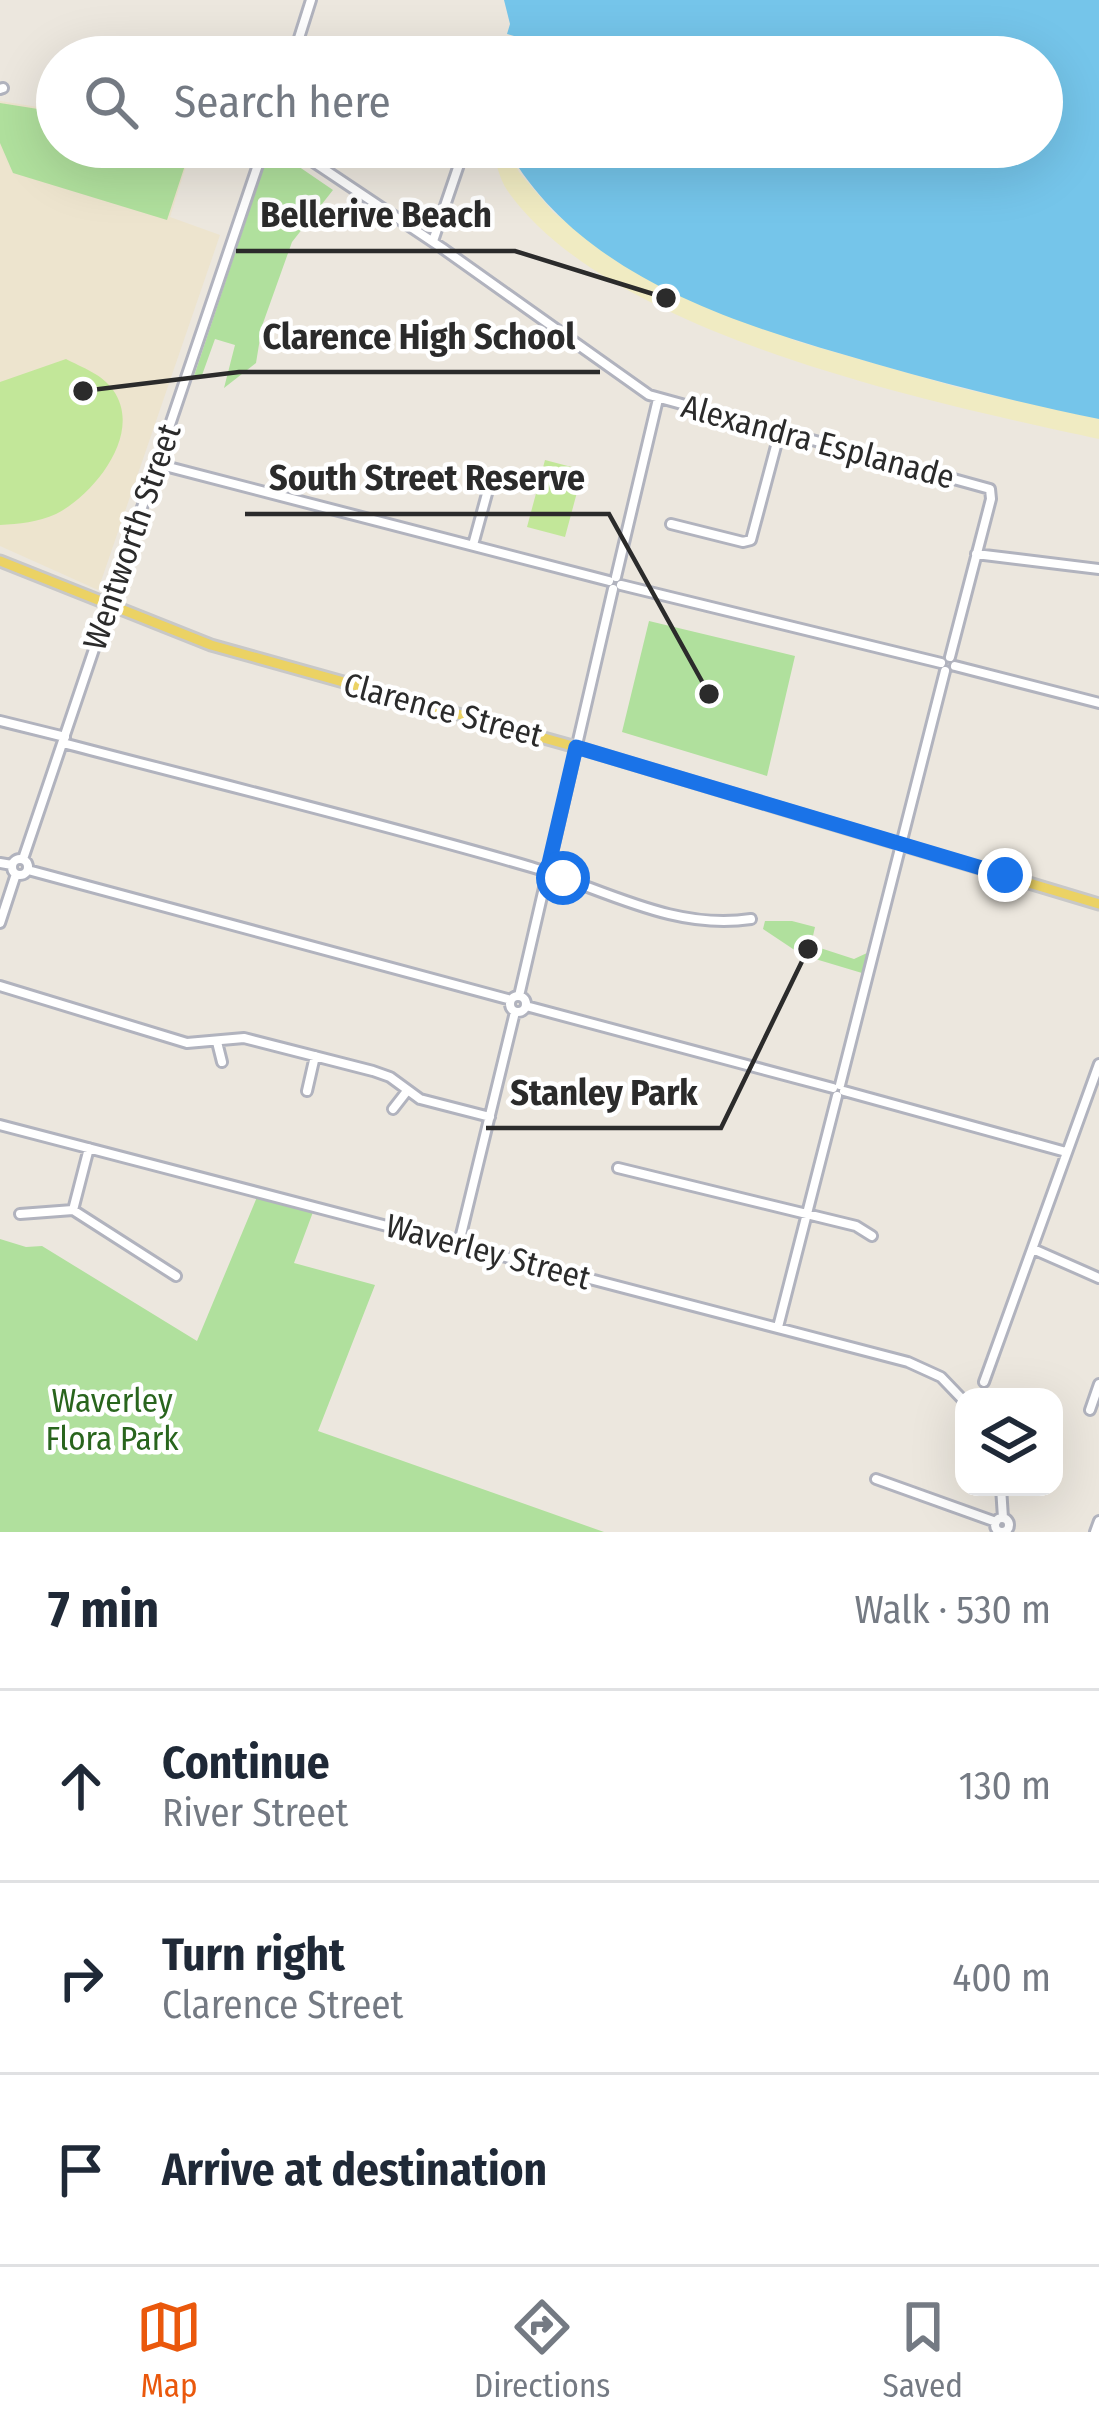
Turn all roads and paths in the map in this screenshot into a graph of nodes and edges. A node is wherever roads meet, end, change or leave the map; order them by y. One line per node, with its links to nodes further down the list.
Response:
1 (311, 0): 2 (street)
2 (300, 36)
3 (256, 168): 9 (street, Wentworth Street)
4 (322, 168): 6 (street, Alexandra Esplanade)
5 (458, 168): 6 (street)
6 (433, 242): 7 (street, Alexandra Esplanade)
7 (658, 399): 8 (street, Alexandra Esplanade); 16 (street)
8 (780, 431): 11 (street); 13 (street, Alexandra Esplanade)
9 (157, 464): 12 (street); 17 (street, Wentworth Street)
10 (491, 479): 12 (street)
11 (671, 524)
12 (473, 545): 16 (street)
13 (976, 554): 15 (street); 18 (street)
14 (0, 561): 17 (main road, Clarence Street)
15 (1099, 569)
16 (615, 583): 18 (street); 22 (street)
17 (107, 607): 21 (street, Wentworth Street); 22 (main road, Clarence Street)
18 (947, 664): 19 (street); 23 (street)
19 (1099, 703)
20 (0, 721): 21 (street)
21 (64, 740): 24 (street, Wentworth Street); 28 (street)
22 (576, 747): 23 (main road, Clarence Street); 28 (street)
23 (903, 845): 29 (main road, Clarence Street); 41 (street)
24 (23, 859): 26 (street); 27 (street)
25 (0, 863): 26 (street)
26 (14, 869): 27 (street); 31 (street)
27 (28, 870): 33 (street)
28 (547, 872): 30 (street); 33 (street)
29 (1099, 904)
30 (751, 919)
31 (0, 923)
32 (0, 986): 36 (street)
33 (515, 998): 34 (street); 35 (street)
34 (526, 1006): 35 (street); 41 (street)
35 (515, 1012): 44 (street)
36 (217, 1042): 37 (street); 38 (street)
37 (315, 1056): 40 (street); 42 (street)
38 (222, 1062)
39 (1099, 1064): 47 (street)
40 (307, 1090)
41 (838, 1090): 47 (street); 51 (street)
42 (407, 1091): 43 (street); 44 (street)
43 (393, 1109)
44 (490, 1118): 53 (street)
45 (0, 1125): 46 (street, Waverley Street)
46 (89, 1148): 49 (street); 53 (street, Waverley Street)
47 (1066, 1152): 54 (street)
48 (618, 1168): 51 (street)
49 (73, 1210): 50 (street); 55 (street)
50 (20, 1214)
51 (806, 1215): 52 (street); 57 (street)
52 (872, 1236)
53 (459, 1244): 57 (street, Waverley Street)
54 (1033, 1249): 56 (street); 58 (street)
55 (176, 1276)
56 (1099, 1278)
57 (778, 1327): 60 (street, Waverley Street)
58 (984, 1382)
59 (1099, 1384): 61 (street)
60 (955, 1390)
61 (1089, 1403)
62 (877, 1479): 65 (street)
63 (1001, 1496): 65 (street)
64 (1099, 1521): 67 (street)
65 (1002, 1526): 66 (street)
66 (1022, 1532)
67 (1095, 1532)

